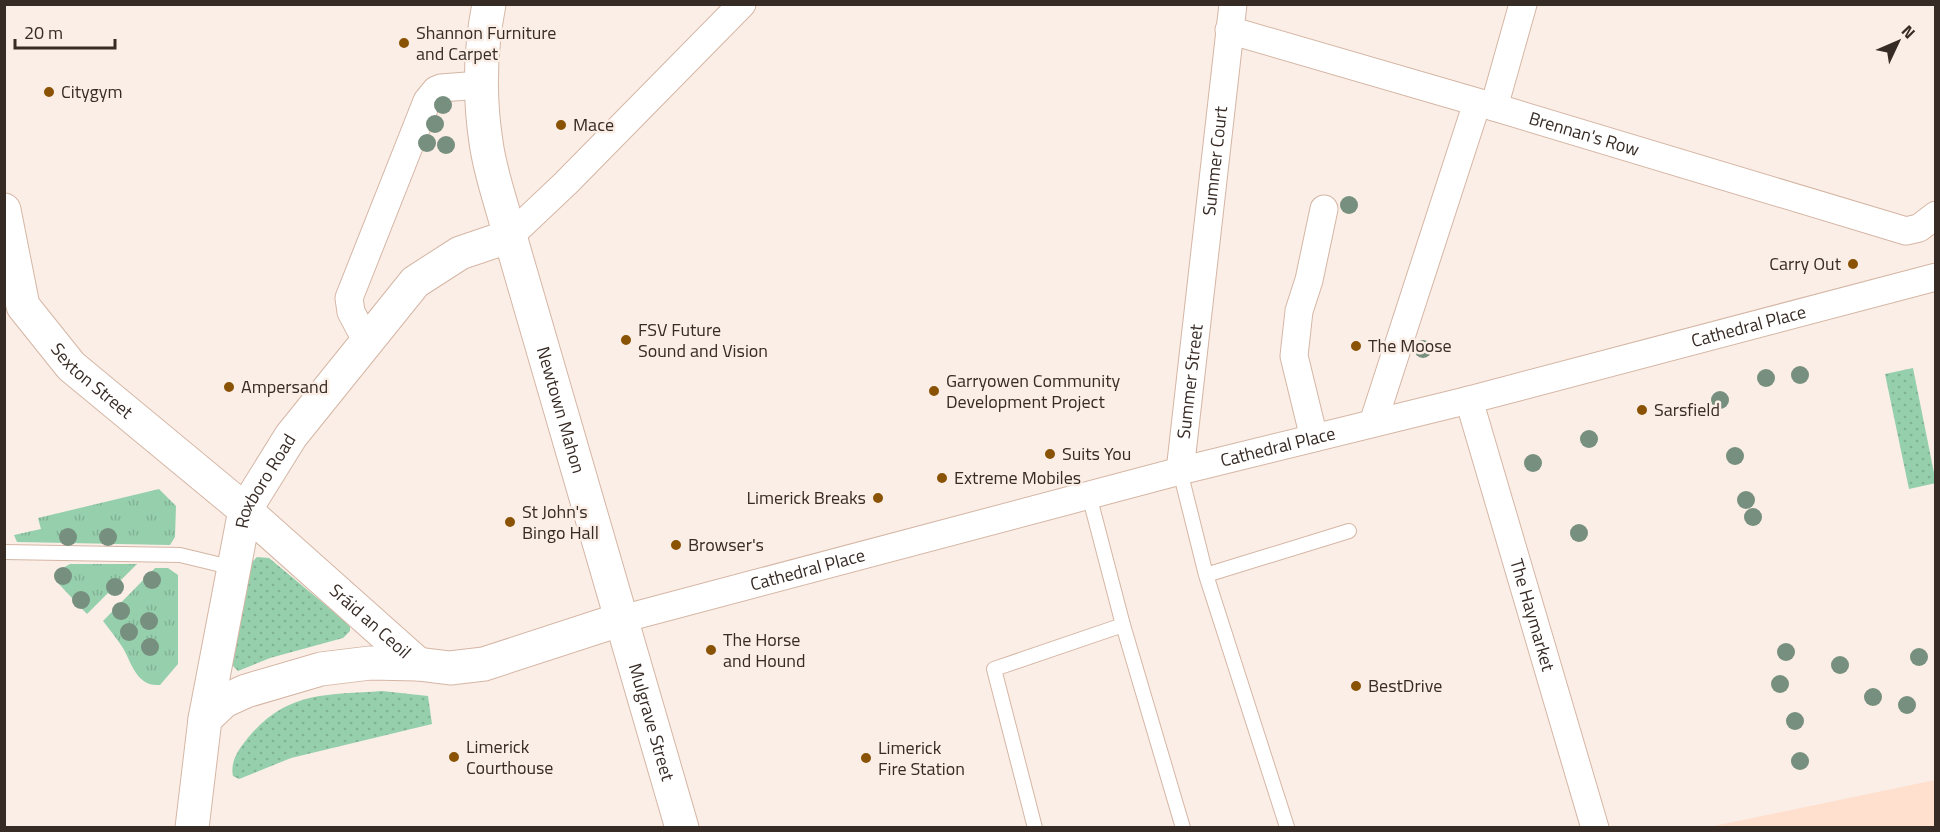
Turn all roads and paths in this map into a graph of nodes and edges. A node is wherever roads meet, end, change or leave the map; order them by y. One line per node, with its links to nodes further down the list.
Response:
1 (742, 4): 10 (street)
2 (1523, 4): 6 (street)
3 (487, 15): 5 (main road, Newtown Mahon)
4 (1231, 17): 6 (street, Brennan's Row); 12 (street, Summer Court)
5 (480, 86): 10 (main road, Newtown Mahon); 13 (street)
6 (1485, 105): 9 (street, Brennan's Row); 15 (street)
7 (1324, 209): 16 (street)
8 (4, 210): 19 (main road, Sexton Street)
9 (1935, 214)
10 (510, 236): 13 (main road, Roxboro Road); 24 (main road, Newtown Mahon)
11 (1935, 277): 14 (street, Cathedral Place)
12 (1199, 292): 17 (street, Summer Street)
13 (366, 340): 19 (main road, Roxboro Road)
14 (1469, 400): 15 (street, Cathedral Place); 33 (street, The Haymarket)
15 (1373, 423): 16 (street, Cathedral Place)
16 (1314, 438): 17 (street, Cathedral Place)
17 (1180, 471): 18 (street, Cathedral Place); 23 (lane)
18 (1089, 495): 24 (street, Cathedral Place); 25 (lane)
19 (245, 510): 22 (main road, Roxboro Road); 26 (main road, Sráid an Ceoil)
20 (1349, 531): 23 (lane)
21 (4, 552): 22 (lane)
22 (234, 568): 27 (main road, Roxboro Road)
23 (1206, 575): 28 (lane)
24 (622, 619): 26 (main road, Sráid an Ceoil); 30 (main road, Mulgrave Street)
25 (1123, 625): 31 (lane); 32 (lane)
26 (418, 664): 27 (main road)
27 (205, 718): 29 (main road, Roxboro Road)
28 (1287, 827)
29 (192, 828)
30 (682, 828)
31 (1035, 828)
32 (1183, 828)
33 (1595, 828)

